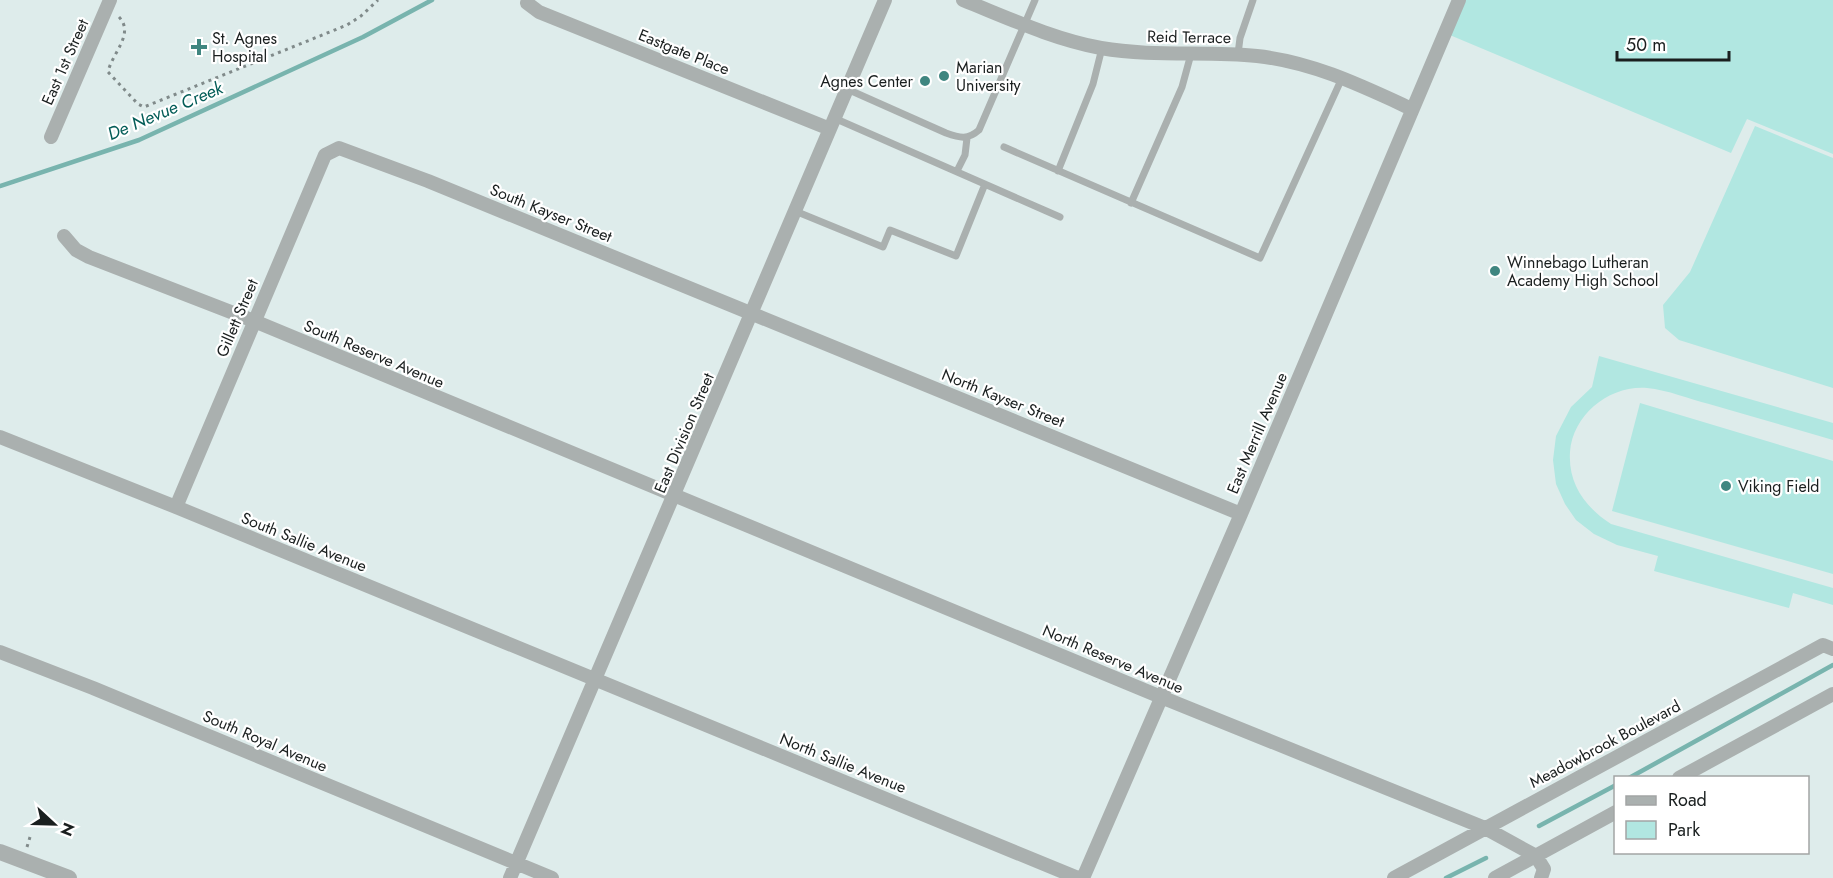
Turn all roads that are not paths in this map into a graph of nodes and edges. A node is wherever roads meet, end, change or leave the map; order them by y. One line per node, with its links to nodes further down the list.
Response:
1 (110, 0): 16 (street, East 1st Street)
2 (885, 0): 13 (street, East Division Street)
3 (963, 0): 8 (street, Reid Terrace)
4 (1035, 0): 8 (lane)
5 (1253, 0): 11 (lane)
6 (1459, 0): 14 (street, East Merrill Avenue)
7 (527, 3): 15 (street, Eastgate Place)
8 (1023, 24): 9 (street, Reid Terrace); 17 (lane)
9 (1102, 48): 10 (street, Reid Terrace); 21 (lane)
10 (1191, 54): 11 (street, Reid Terrace); 23 (lane)
11 (1238, 54): 12 (street, Reid Terrace)
12 (1342, 77): 14 (street, Reid Terrace); 23 (lane)
13 (847, 89): 15 (street, East Division Street); 17 (lane)
14 (1412, 109): 32 (street, East Merrill Avenue)
15 (832, 124): 20 (lane); 24 (street, East Division Street)
16 (51, 137)
17 (967, 138): 20 (lane)
18 (1004, 147): 21 (lane)
19 (335, 148): 27 (street, South Kayser Street); 28 (street, Gillett Street)
20 (957, 171): 22 (lane)
21 (1058, 171): 23 (lane)
22 (986, 184): 24 (lane); 25 (lane)
23 (1131, 204)
24 (795, 212): 27 (street, East Division Street)
25 (1060, 217)
26 (64, 236): 28 (street, South Reserve Avenue)
27 (753, 313): 30 (street, East Division Street); 32 (street, North Kayser Street)
28 (254, 321): 30 (street, South Reserve Avenue); 31 (street, Gillett Street)
29 (0, 437): 31 (street, South Sallie Avenue)
30 (675, 496): 35 (street, East Division Street); 37 (street, North Reserve Avenue)
31 (176, 507): 35 (street, South Sallie Avenue)
32 (1241, 514): 37 (street, East Merrill Avenue)
33 (1833, 649): 40 (street, Meadowbrook Boulevard)
34 (0, 652): 43 (street, South Royal Avenue)
35 (595, 679): 43 (street, East Division Street); 47 (street, North Sallie Avenue)
36 (1833, 694): 38 (street)
37 (1161, 697): 40 (street, North Reserve Avenue); 48 (street, East Merrill Avenue)
38 (1682, 776)
39 (1614, 813): 42 (street)
40 (1485, 828): 42 (street, North Reserve Avenue); 49 (street, Meadowbrook Boulevard)
41 (0, 852): 44 (street)
42 (1536, 856): 50 (street); 51 (street)
43 (517, 863): 45 (street, East Division Street); 46 (street, South Royal Avenue)
44 (69, 878)
45 (510, 878)
46 (552, 878)
47 (1078, 878)
48 (1083, 878)
49 (1394, 878)
50 (1495, 878)
51 (1541, 878)

